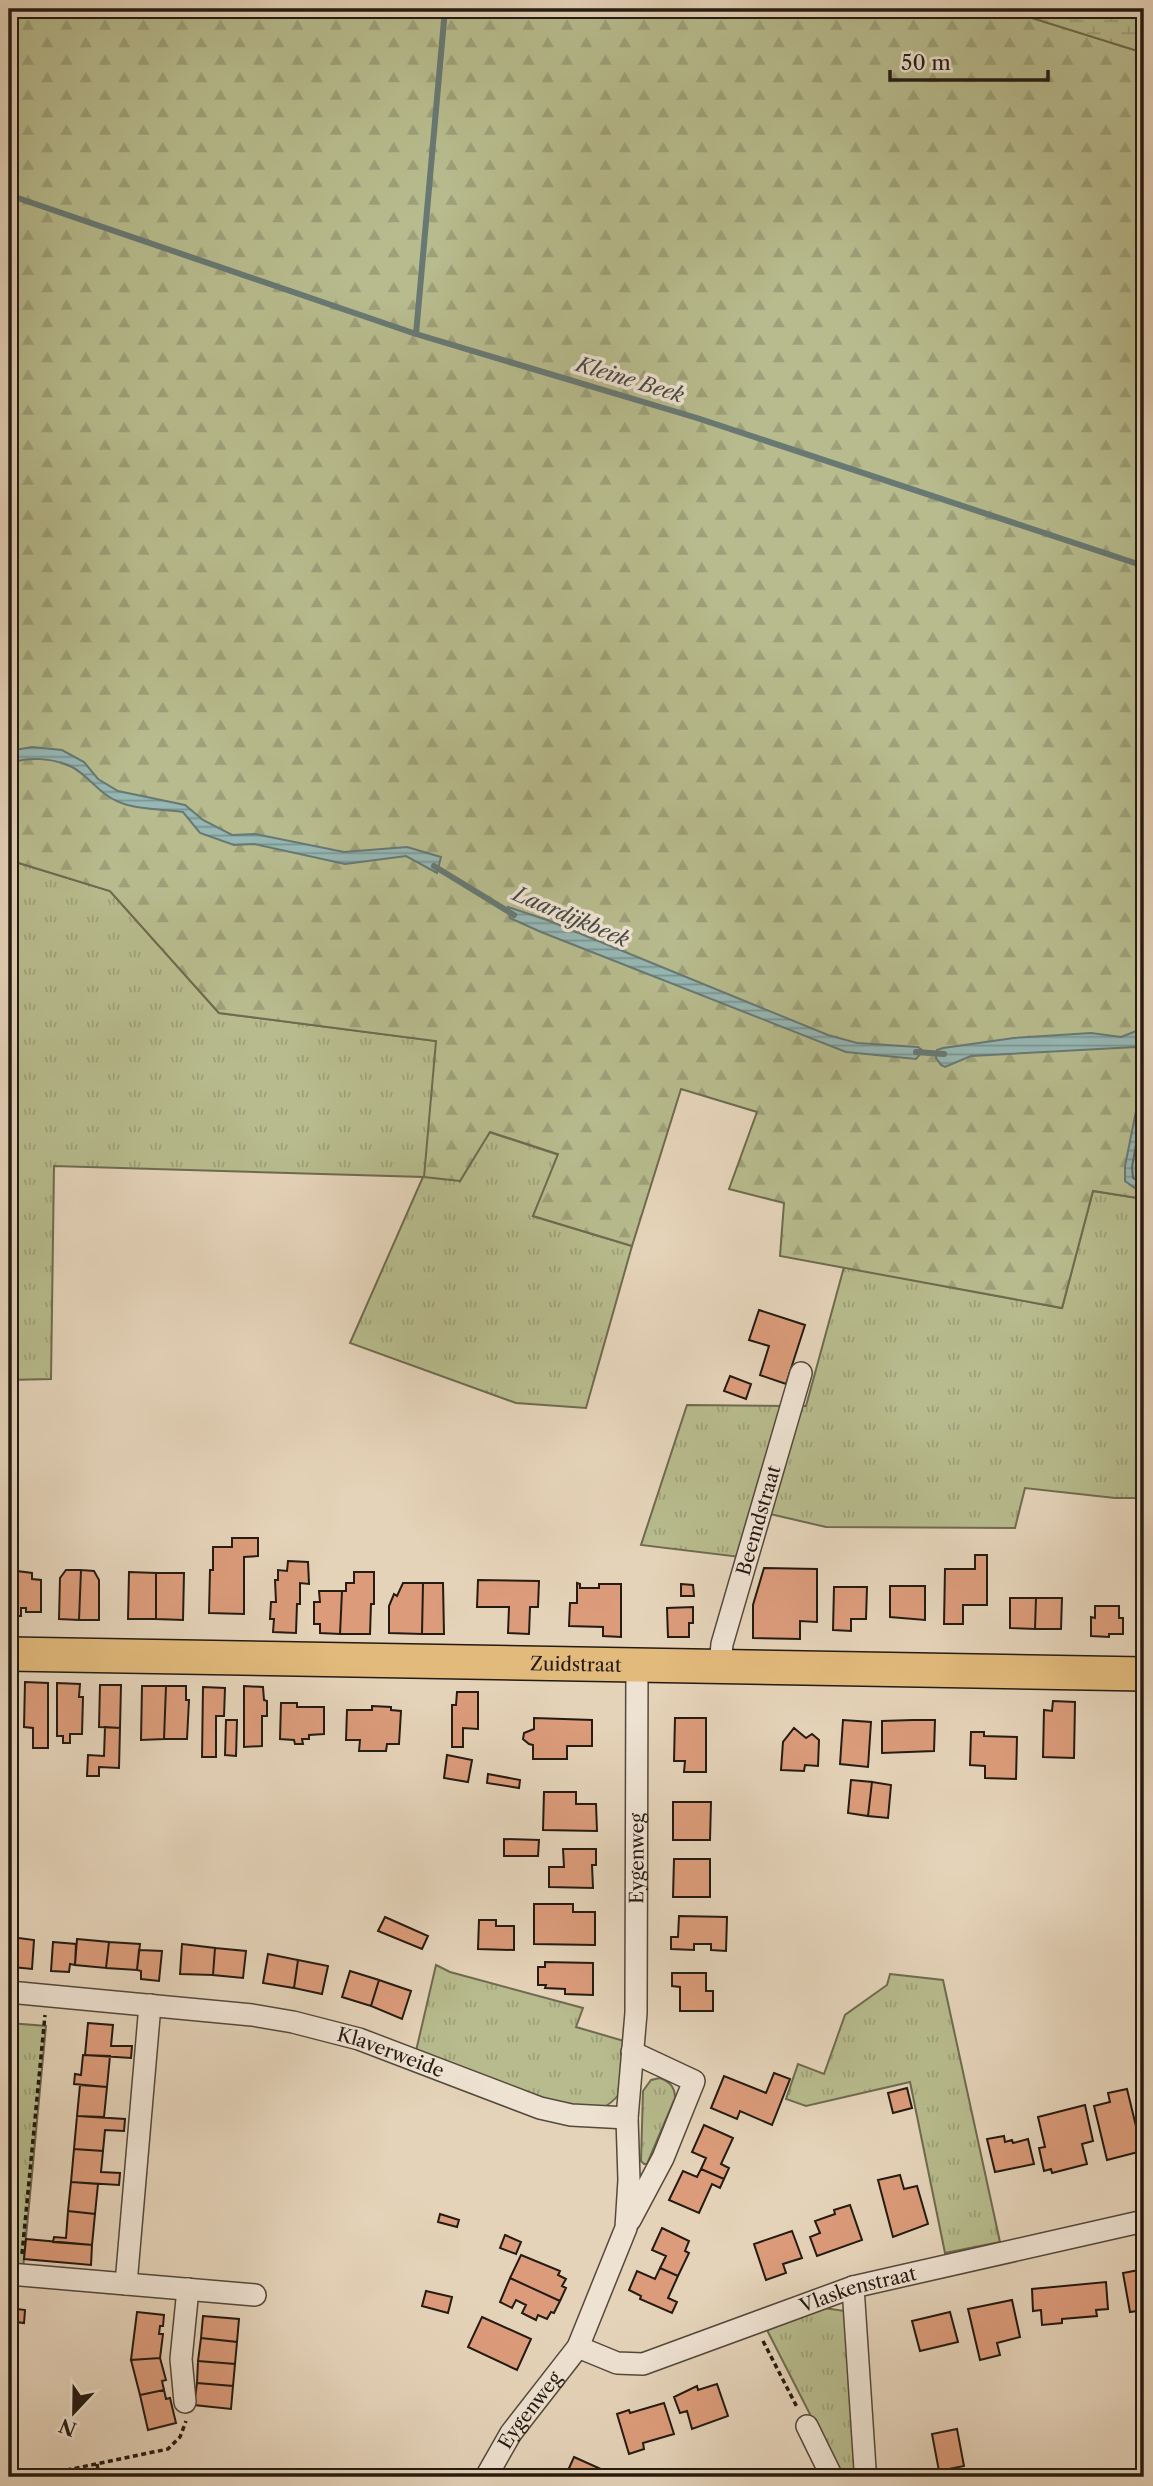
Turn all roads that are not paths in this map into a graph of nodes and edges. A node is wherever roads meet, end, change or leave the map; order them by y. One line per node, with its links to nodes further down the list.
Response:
1 (801, 1374): 4 (street, Beemdstraat)
2 (9, 1654): 3 (main road, Zuidstraat)
3 (638, 1664): 4 (main road, Zuidstraat); 8 (street, Eygenweg)
4 (720, 1665): 5 (main road, Zuidstraat)
5 (1144, 1674)
6 (9, 1992): 7 (street, Klaverweide)
7 (150, 2005): 9 (street, Klaverweide); 13 (street)
8 (632, 2052): 9 (street, Eygenweg); 11 (street, Eygenweg)
9 (627, 2118): 11 (street, Eygenweg)
10 (1144, 2221): 14 (street, Vlaskenstraat)
11 (626, 2228): 17 (street, Eygenweg)
12 (15, 2275): 13 (street)
13 (126, 2284): 15 (street)
14 (853, 2287): 17 (street, Vlaskenstraat); 22 (street)
15 (188, 2289): 16 (street); 18 (street)
16 (255, 2295)
17 (578, 2347): 20 (street, Eygenweg)
18 (185, 2402)
19 (807, 2426): 21 (street)
20 (486, 2477)
21 (832, 2477)
22 (864, 2477)

